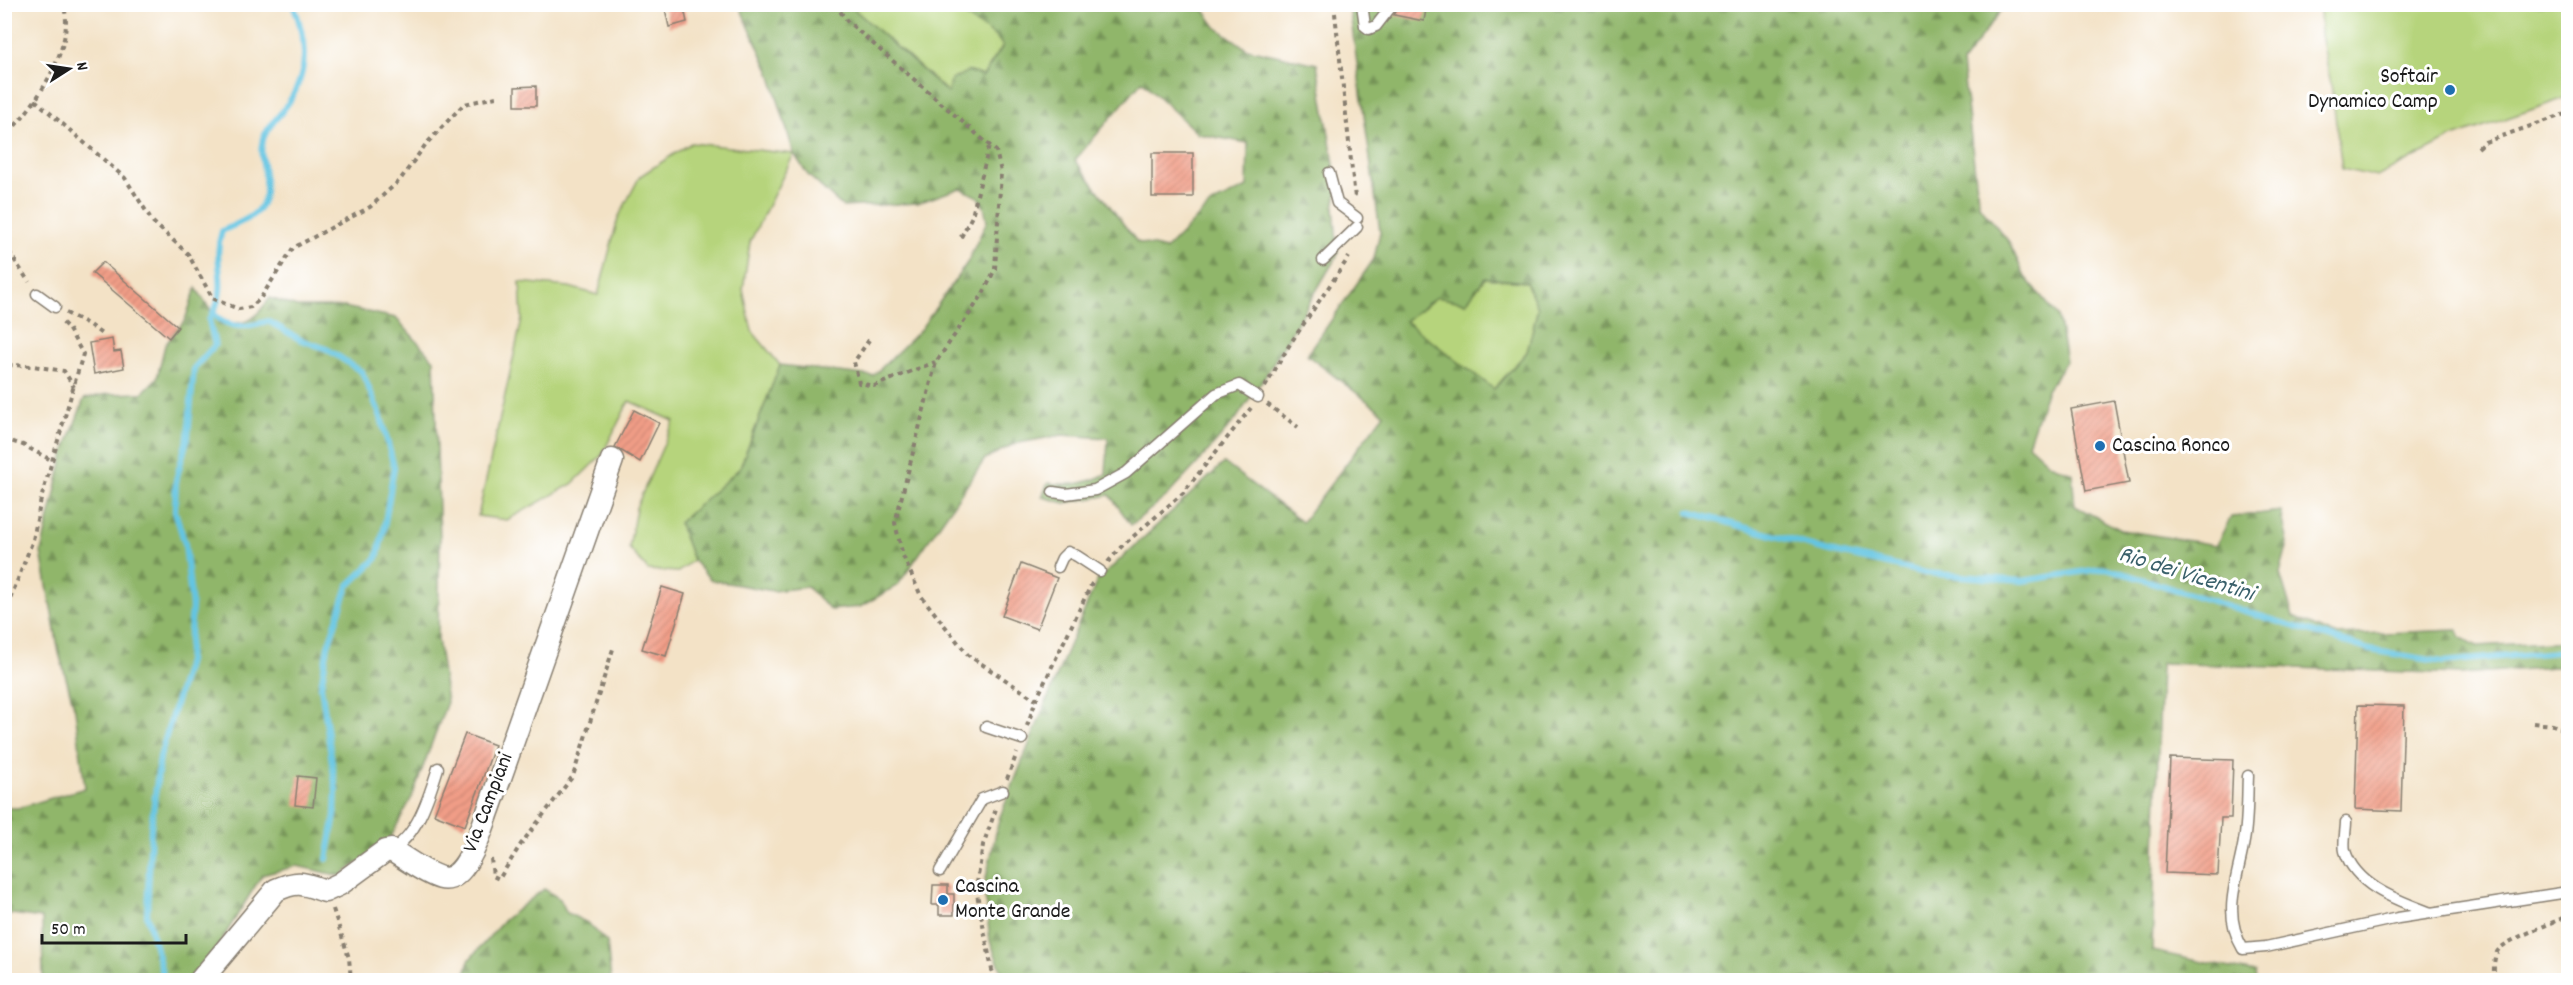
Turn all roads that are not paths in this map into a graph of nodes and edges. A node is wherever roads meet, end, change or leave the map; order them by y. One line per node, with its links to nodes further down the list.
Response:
1 (1362, 4): 2 (lane)
2 (1390, 8)
3 (1329, 173): 4 (lane)
4 (1323, 260)
5 (37, 294): 6 (lane)
6 (55, 307)
7 (1258, 397): 9 (lane)
8 (612, 460): 18 (street, Via Campiani)
9 (1053, 492)
10 (1058, 567): 11 (lane)
11 (1100, 571)
12 (986, 727): 13 (lane)
13 (1022, 739)
14 (438, 768): 18 (lane)
15 (2248, 776): 21 (lane)
16 (1003, 791): 19 (lane)
17 (2346, 822): 21 (lane)
18 (391, 850): 22 (street)
19 (940, 872)
20 (2568, 892): 21 (lane)
21 (2431, 914)
22 (201, 981)

